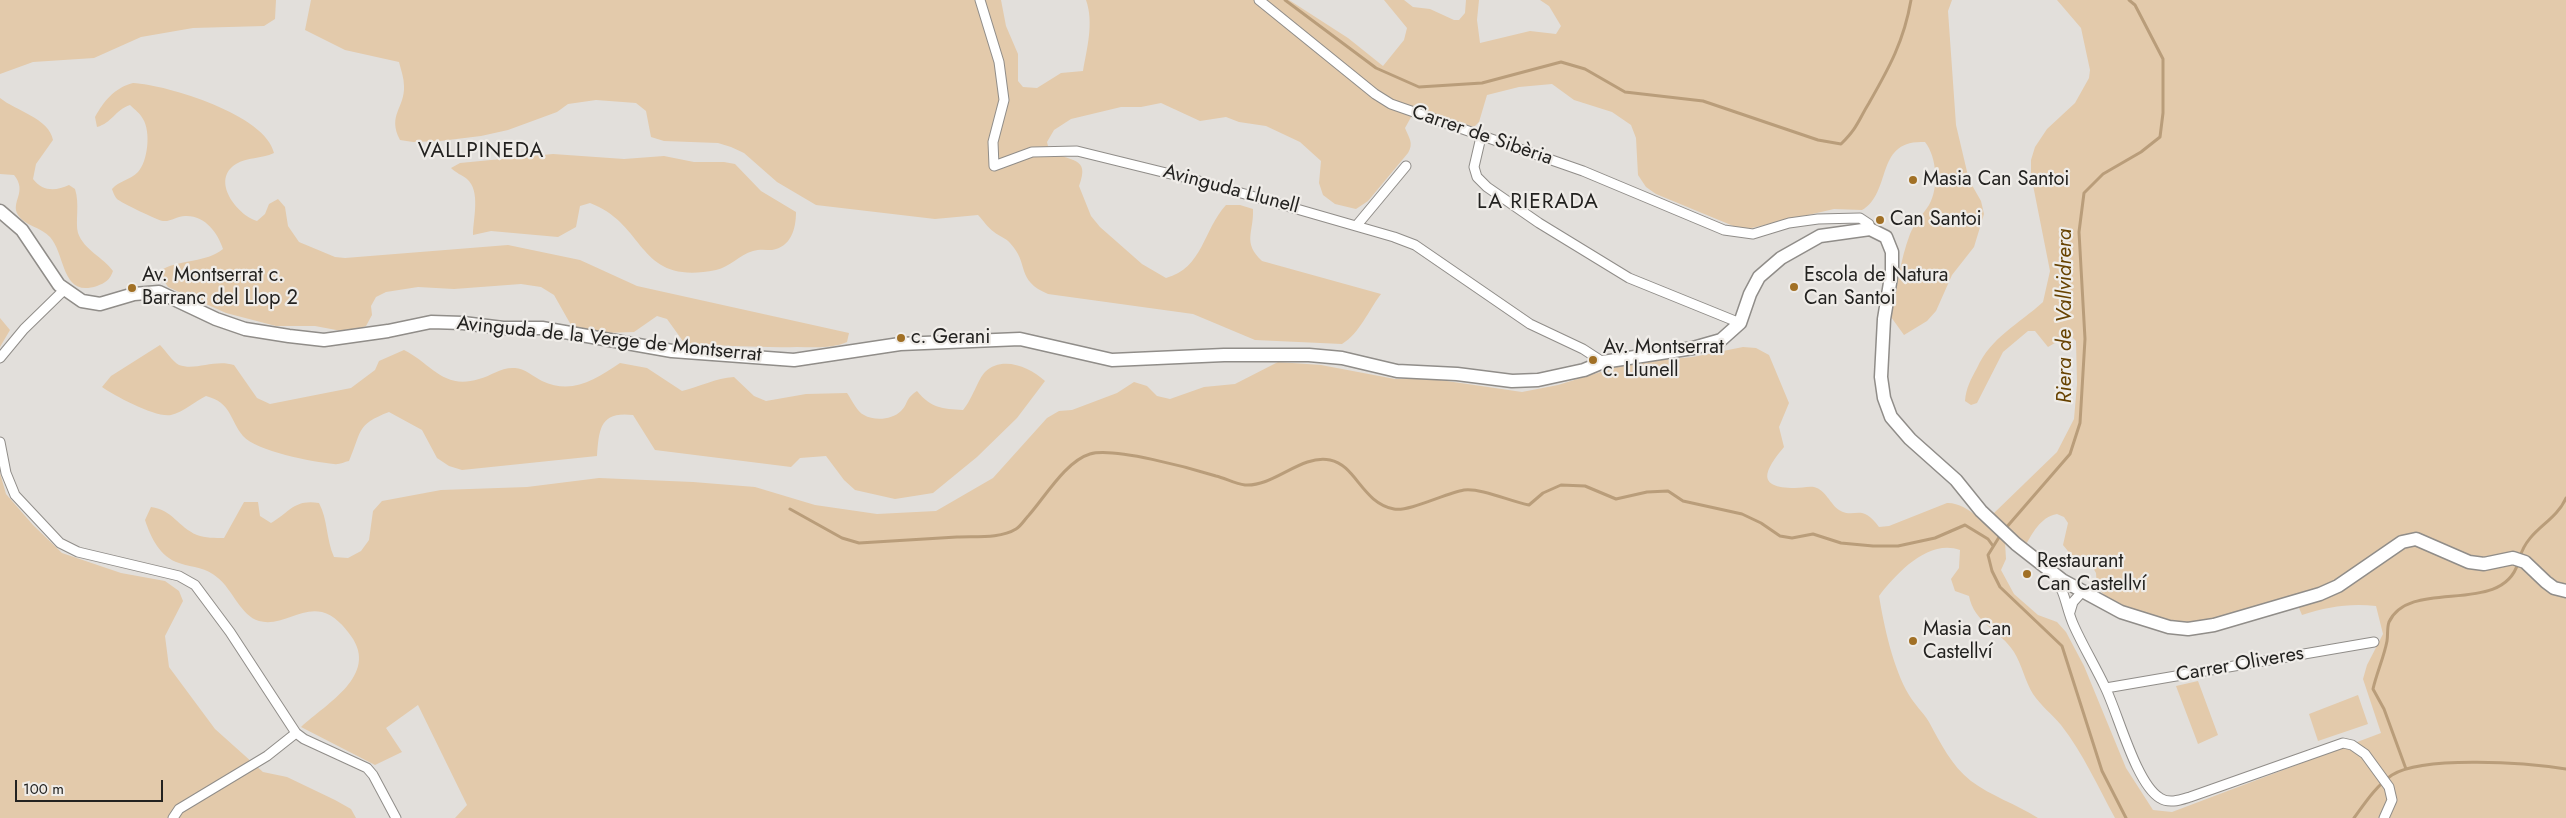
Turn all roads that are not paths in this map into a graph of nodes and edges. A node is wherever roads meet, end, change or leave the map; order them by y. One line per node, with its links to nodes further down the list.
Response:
1 (980, 0): 6 (street, Avinguda Llunell)
2 (1259, 0): 3 (street, Carrer de Sibèria)
3 (1481, 137): 7 (street, Carrer de Sibèria); 9 (street)
4 (1406, 166): 6 (street)
5 (0, 211): 8 (street, Avinguda de la Verge de Montserrat)
6 (1357, 225): 11 (street, Avinguda Llunell)
7 (1870, 228): 9 (street, Avinguda de la Verge de Montserrat); 13 (street)
8 (64, 290): 10 (street); 11 (street, Avinguda de la Verge de Montserrat)
9 (1740, 323): 11 (street, Avinguda de la Verge de Montserrat)
10 (0, 358)
11 (1603, 362)
12 (0, 442): 20 (street)
13 (2051, 573): 14 (street); 16 (street)
14 (2079, 590): 15 (street); 16 (street); 17 (street)
15 (2566, 591)
16 (2067, 602): 17 (street)
17 (2070, 614): 19 (street)
18 (2374, 642): 19 (street, Carrer Oliveres)
19 (2106, 688): 23 (street)
20 (296, 733): 21 (street); 22 (street)
21 (173, 818)
22 (396, 818)
23 (2384, 818)

